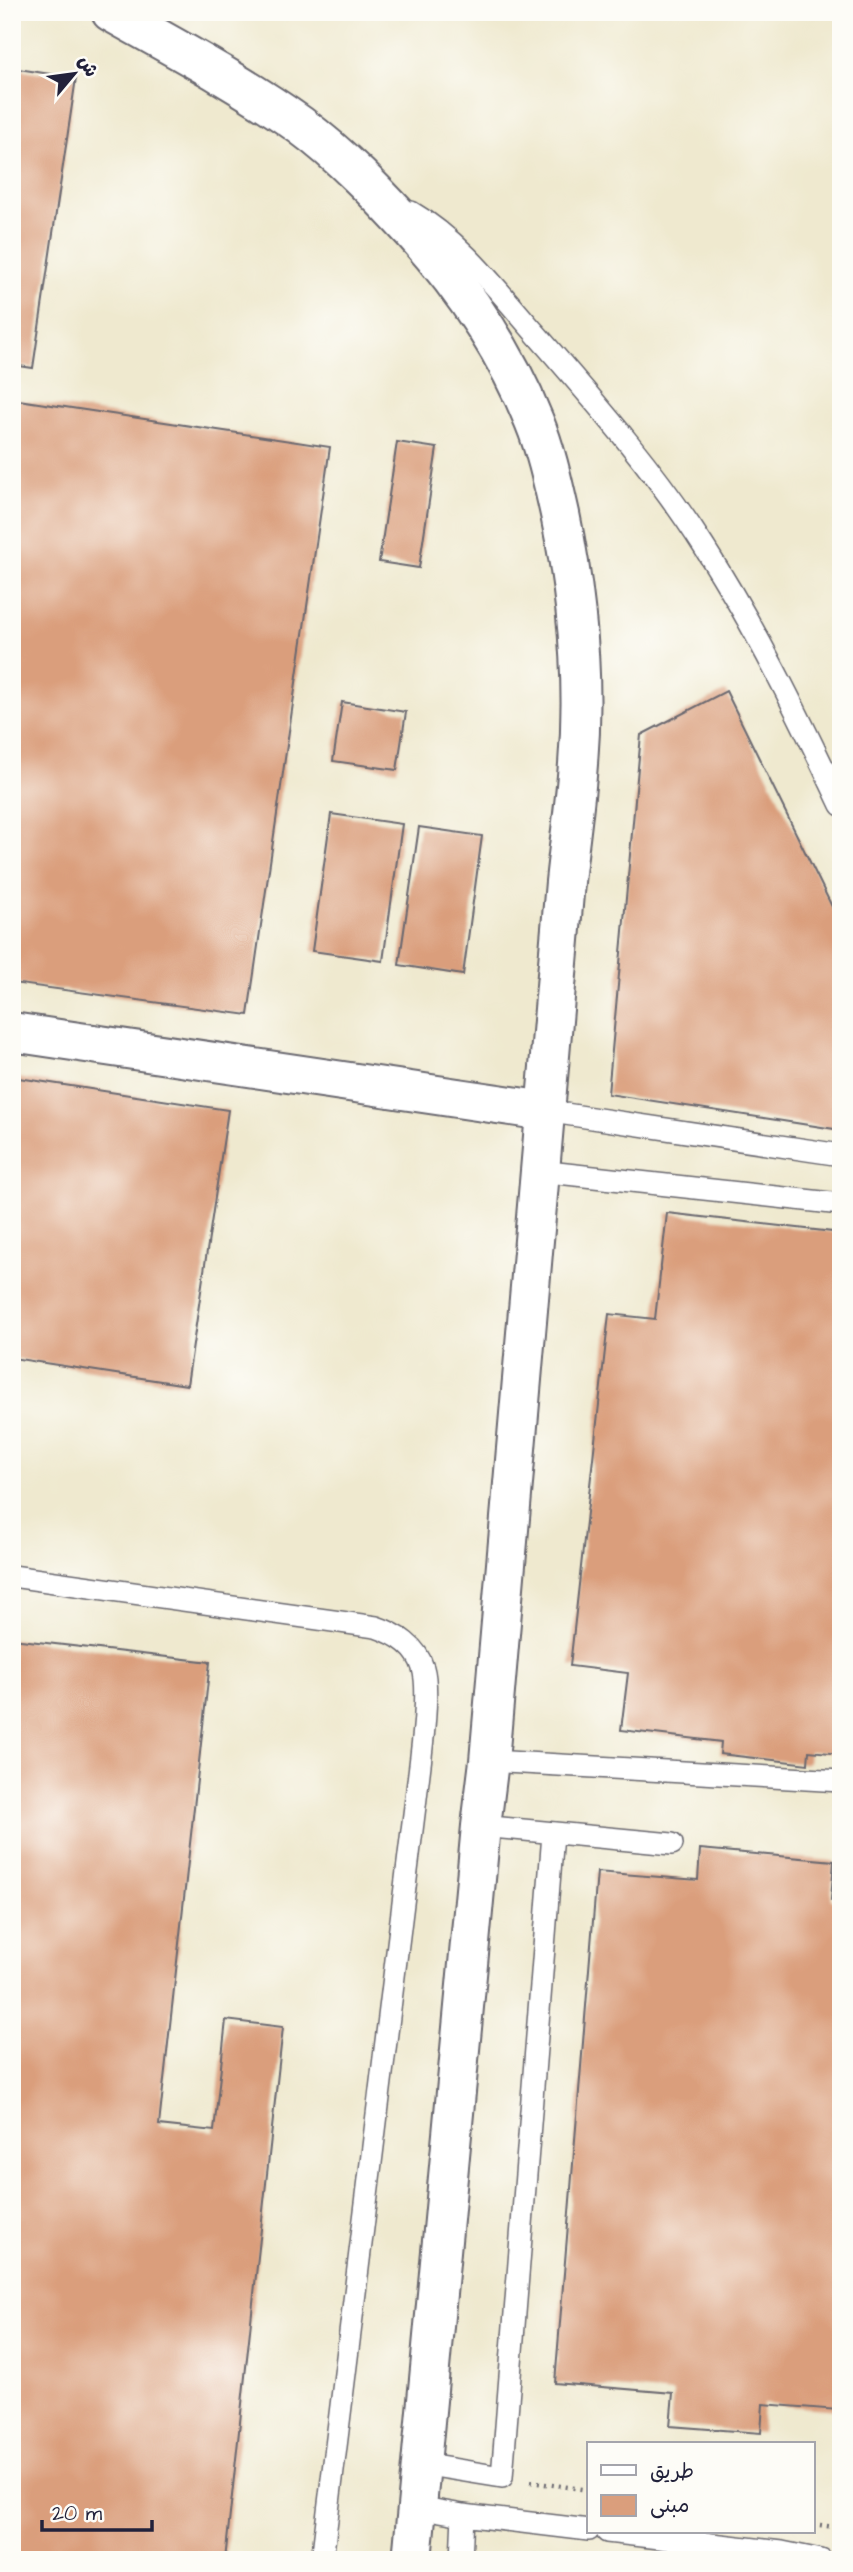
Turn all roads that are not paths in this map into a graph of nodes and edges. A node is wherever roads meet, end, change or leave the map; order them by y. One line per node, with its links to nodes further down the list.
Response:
1 (111, 12): 2 (street)
2 (378, 194): 3 (lane); 5 (street)
3 (841, 806)
4 (12, 1032): 5 (street)
5 (545, 1111): 6 (lane); 7 (street)
6 (841, 1156)
7 (539, 1171): 8 (lane); 10 (street)
8 (841, 1203)
9 (12, 1576): 20 (lane)
10 (489, 1761): 11 (lane); 12 (street)
11 (841, 1781)
12 (481, 1826): 13 (lane); 15 (street)
13 (553, 1834): 14 (lane); 15 (lane)
14 (672, 1844)
15 (421, 2464): 16 (street)
16 (416, 2507): 17 (lane); 21 (street)
17 (463, 2515): 18 (lane); 22 (lane)
18 (587, 2530)
19 (624, 2534): 23 (lane)
20 (322, 2560)
21 (412, 2560)
22 (461, 2560)
23 (821, 2560)

